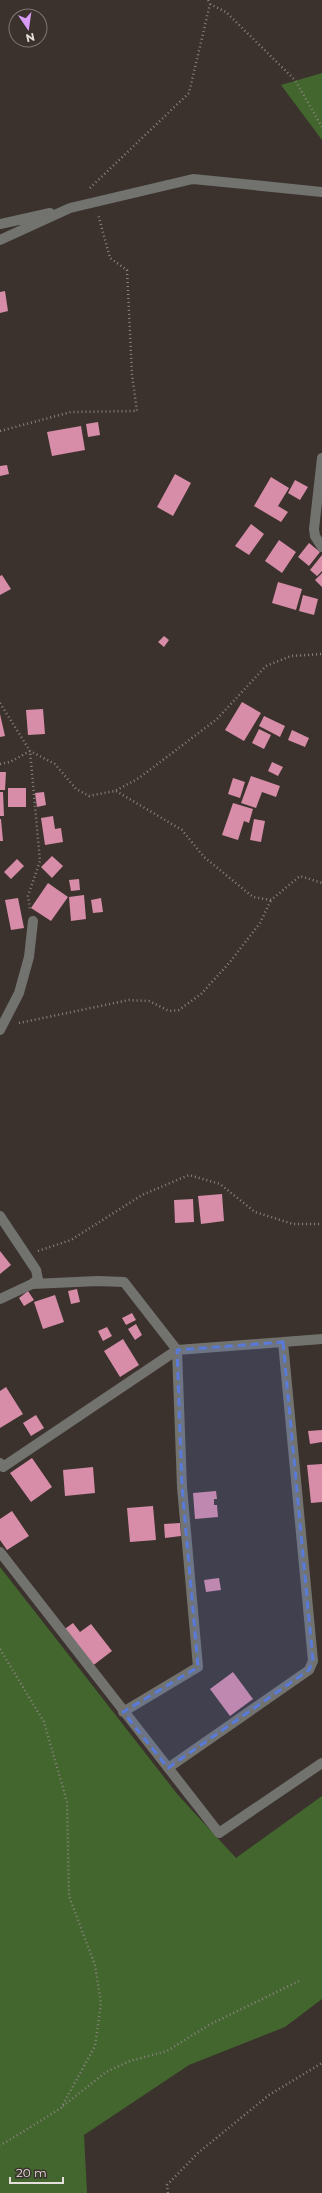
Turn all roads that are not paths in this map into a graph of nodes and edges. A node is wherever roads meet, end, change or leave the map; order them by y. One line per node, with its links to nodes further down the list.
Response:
1 (322, 192): 2 (street)
2 (70, 208): 3 (street); 4 (street)
3 (0, 224)
4 (0, 240)
5 (322, 458): 6 (street)
6 (322, 547)
7 (33, 921): 8 (street)
8 (2, 1026)
9 (0, 1216): 10 (street)
10 (32, 1284): 11 (street); 14 (street)
11 (0, 1299)
12 (322, 1338): 13 (street)
13 (283, 1342): 14 (street); 18 (street)
14 (177, 1350): 15 (street); 19 (street)
15 (0, 1463)
16 (0, 1552): 19 (street)
17 (322, 1661): 18 (street)
18 (309, 1670): 21 (street)
19 (123, 1712): 21 (street)
20 (322, 1763): 21 (street)
21 (168, 1768)

